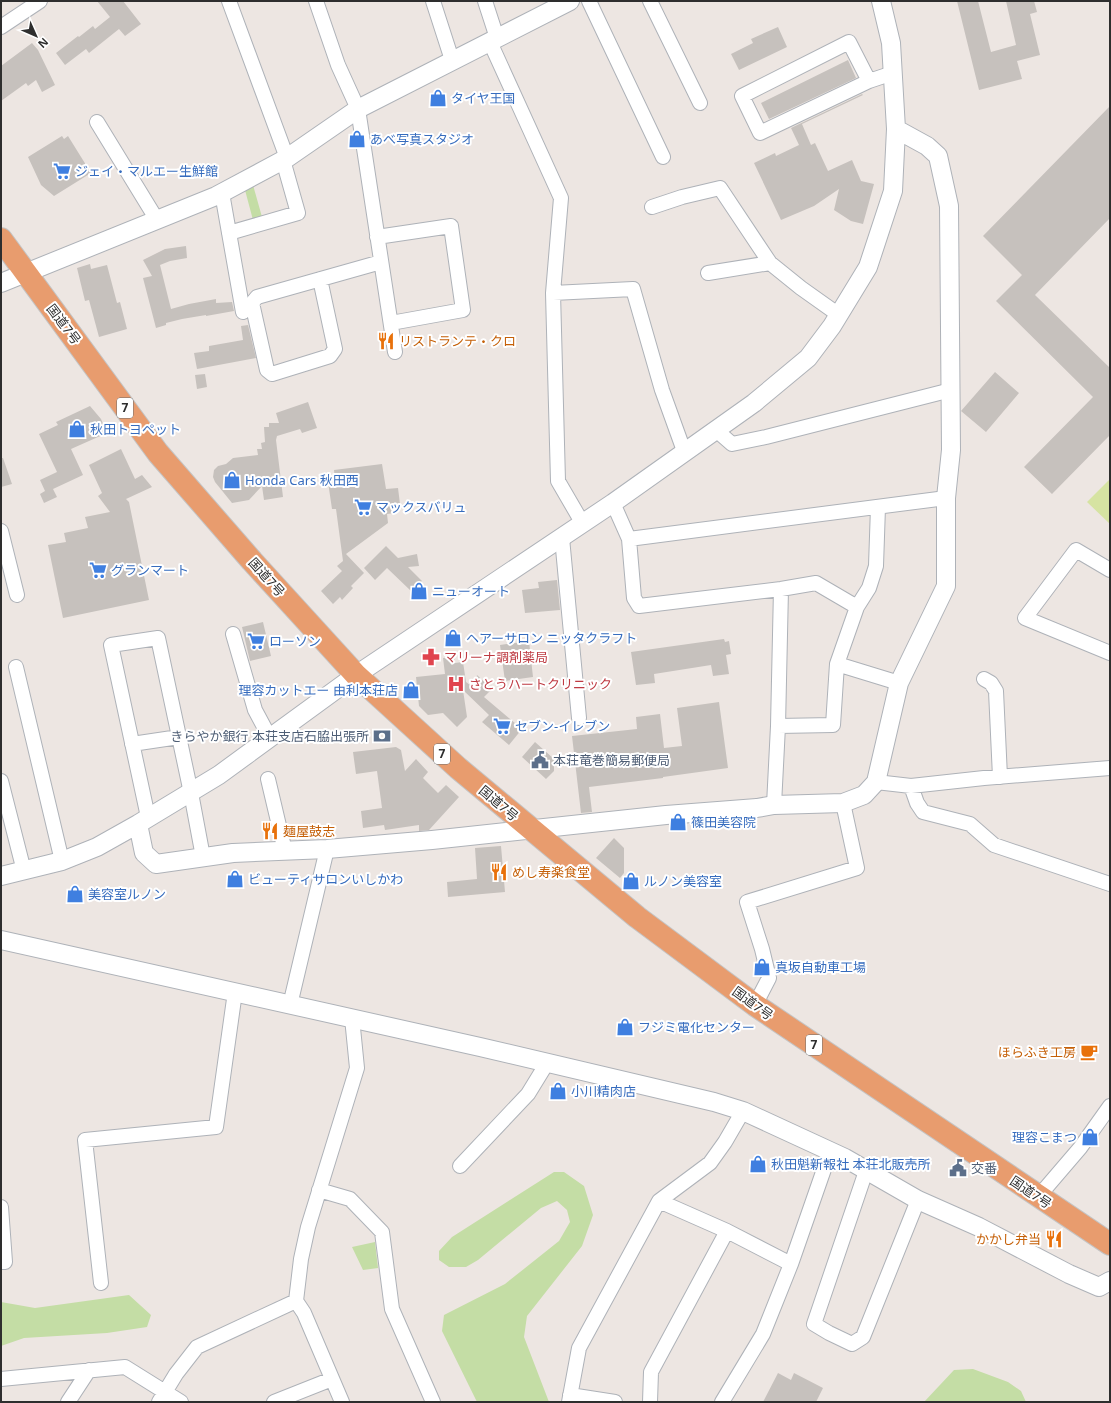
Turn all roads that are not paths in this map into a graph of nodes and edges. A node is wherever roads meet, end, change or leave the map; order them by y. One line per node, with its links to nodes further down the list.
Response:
1 (40, 1): 10 (street)
2 (229, 1): 20 (street)
3 (316, 1): 16 (street)
4 (433, 1): 12 (street)
5 (485, 1): 11 (street)
6 (570, 1): 11 (street)
7 (589, 1): 19 (street)
8 (650, 1): 15 (street)
9 (881, 1): 13 (street)
10 (1, 27)
11 (494, 40): 12 (street); 33 (street)
12 (452, 60): 16 (street)
13 (893, 73): 14 (street); 18 (street)
14 (869, 81): 14 (street)
15 (700, 103)
16 (358, 109): 20 (street); 25 (street)
17 (97, 122): 23 (street)
18 (896, 129): 35 (street); 38 (street)
19 (663, 157)
20 (285, 159): 21 (street); 24 (street)
21 (222, 193): 23 (street); 24 (street)
22 (652, 207): 28 (street)
23 (157, 220): 29 (street)
24 (229, 233): 34 (street)
25 (377, 237): 27 (street); 36 (street)
26 (1, 238): 29 (highway, 国道7号 / 7)
27 (381, 262): 31 (street); 36 (street)
28 (770, 263): 30 (street); 35 (street)
29 (26, 273): 32 (street); 56 (highway, 国道7号 / 7)
30 (708, 273)
31 (320, 279): 31 (street)
32 (1, 283)
33 (553, 293): 40 (street); 44 (street)
34 (243, 312)
35 (839, 314): 39 (street)
36 (391, 323): 37 (street)
37 (395, 352)
38 (951, 390): 39 (street); 41 (street)
39 (716, 430): 40 (street)
40 (684, 452): 42 (street)
41 (946, 498): 43 (street); 58 (street)
42 (613, 504): 44 (street); 47 (street)
43 (878, 507): 47 (street); 51 (street)
44 (583, 524): 46 (street)
45 (1, 531): 50 (street)
46 (562, 538): 56 (street); 59 (street)
47 (629, 539): 49 (street)
48 (1110, 570): 53 (street)
49 (781, 589): 51 (street); 60 (street)
50 (17, 595)
51 (857, 607): 54 (street)
52 (234, 634): 62 (street)
53 (1110, 653)
54 (837, 664): 58 (street); 60 (street)
55 (16, 667): 78 (street)
56 (356, 675): 62 (street); 74 (highway, 国道7号 / 7)
57 (984, 678): 65 (street)
58 (899, 683): 68 (street)
59 (579, 718)
60 (778, 726): 72 (street)
61 (180, 737): 63 (street); 63 (street); 70 (street)
62 (270, 738): 70 (street)
63 (132, 744): 73 (street)
64 (1110, 768): 65 (street)
65 (1000, 777): 69 (street)
66 (268, 779): 76 (street)
67 (1, 782): 79 (street)
68 (876, 782): 69 (street); 71 (street)
69 (911, 786): 81 (street)
70 (191, 793): 73 (street); 77 (street)
71 (843, 802): 72 (street); 85 (street)
72 (774, 805): 74 (street)
73 (143, 821): 77 (street); 78 (street)
74 (531, 830): 75 (street); 85 (highway, 国道7号 / 7)
75 (327, 849): 76 (street); 84 (street)
76 (284, 851): 77 (street)
77 (203, 857)
78 (62, 861): 79 (street)
79 (24, 871): 80 (street)
80 (1, 876)
81 (1110, 884)
82 (1, 940): 83 (street)
83 (235, 992): 84 (street); 102 (street)
84 (290, 1005): 86 (street)
85 (755, 1005): 94 (highway, 国道7号 / 7)
86 (352, 1018): 87 (street); 93 (street)
87 (547, 1062): 89 (street); 91 (street)
88 (1110, 1106): 94 (street)
89 (743, 1110): 90 (street); 96 (street)
90 (830, 1152): 92 (street); 101 (street)
91 (460, 1166)
92 (866, 1171): 95 (street); 95 (street)
93 (319, 1190): 104 (street); 114 (street)
94 (1038, 1197): 99 (highway, 国道7号 / 7)
95 (918, 1200): 103 (street)
96 (659, 1201): 98 (street); 109 (street)
97 (1, 1207): 100 (street)
98 (727, 1231): 101 (street); 116 (street)
99 (1110, 1244)
100 (1, 1262)
101 (791, 1264): 117 (street)
102 (101, 1283)
103 (1106, 1286)
104 (296, 1301): 107 (street); 108 (street)
105 (89, 1370): 106 (street); 108 (street); 110 (street)
106 (1, 1379)
107 (332, 1379): 112 (street); 113 (street)
108 (162, 1397): 111 (street)
109 (570, 1399): 115 (street)
110 (68, 1402)
111 (181, 1402)
112 (274, 1402)
113 (342, 1402)
114 (433, 1402)
115 (616, 1402)
116 (650, 1402)
117 (722, 1402)

